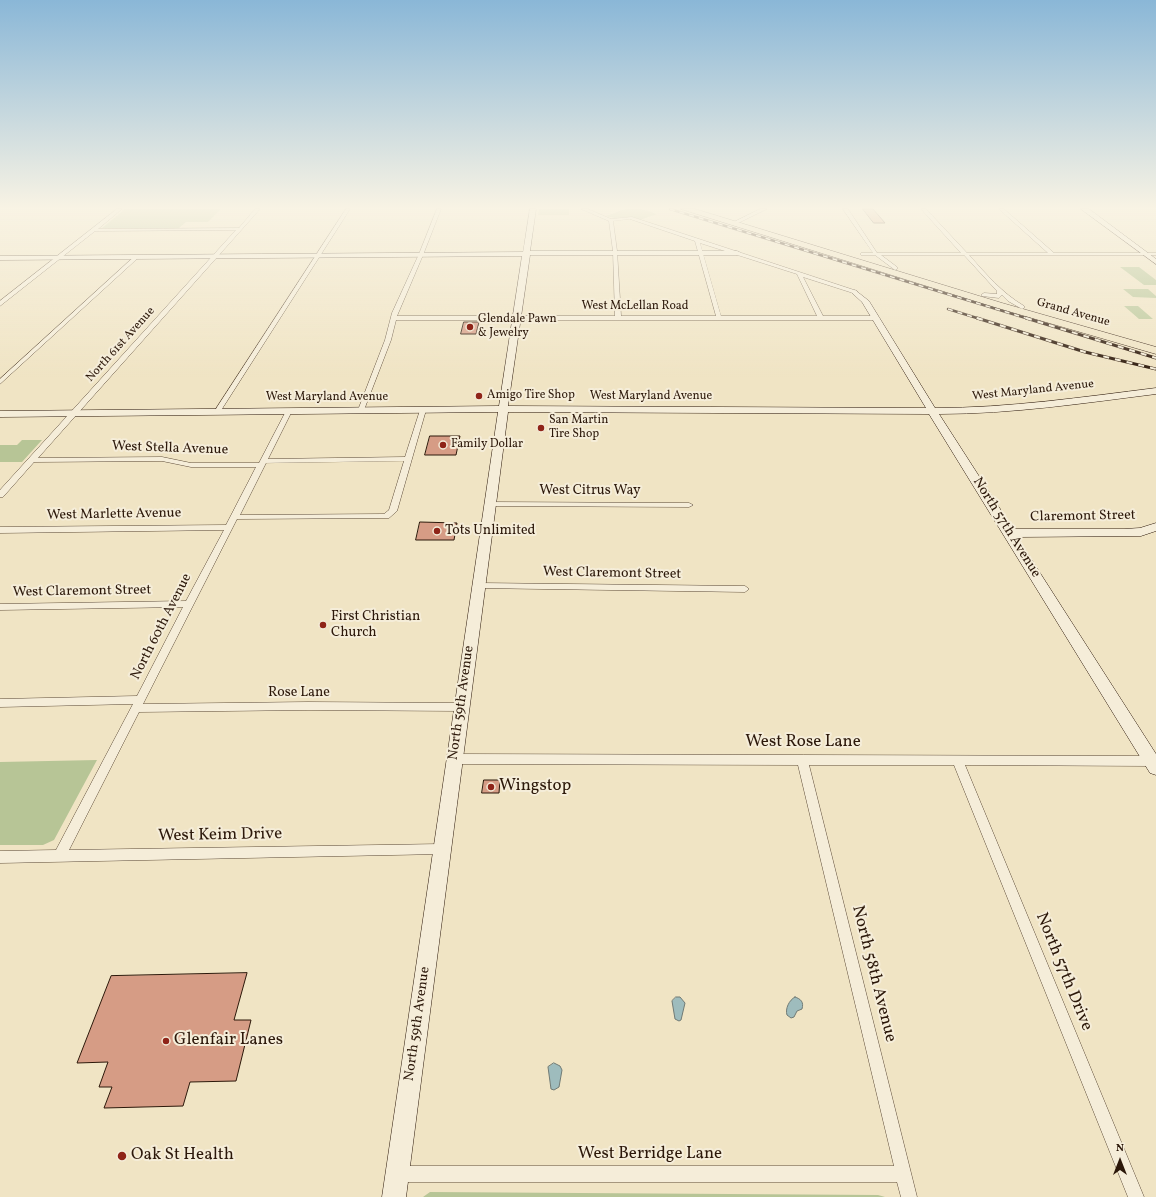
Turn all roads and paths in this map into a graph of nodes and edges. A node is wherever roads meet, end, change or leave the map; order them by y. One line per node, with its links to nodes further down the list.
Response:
1 (50, 265): 19 (street)
2 (128, 265): 29 (street)
3 (208, 265): 37 (street, North 61st Avenue)
4 (313, 265): 35 (street)
5 (417, 265): 23 (street)
6 (524, 265): 21 (street, North 59th Avenue)
7 (615, 265): 22 (street)
8 (704, 265): 24 (street)
9 (772, 265): 15 (street)
10 (872, 265): 28 (highway, Grand Avenue)
11 (884, 265): 14 (highway, Grand Avenue)
12 (891, 265): 14 (street)
13 (975, 265): 16 (street)
14 (895, 268): 18 (highway, Grand Avenue)
15 (799, 274): 17 (street); 25 (street)
16 (1000, 291): 18 (street); 20 (street)
17 (855, 292): 26 (street, North 57th Avenue)
18 (984, 295): 20 (highway, Grand Avenue)
19 (0, 304)
20 (1022, 306): 27 (highway, Grand Avenue)
21 (517, 317): 22 (street, West McLellan Road); 23 (street, West McLellan Road); 31 (street, North 59th Avenue)
22 (618, 317): 24 (street, West McLellan Road)
23 (394, 318): 32 (street)
24 (719, 318): 25 (street, West McLellan Road)
25 (820, 318): 26 (street, West McLellan Road)
26 (876, 318): 36 (street, North 57th Avenue)
27 (1156, 345)
28 (1156, 351)
29 (0, 382)
30 (1156, 391): 36 (street, West Maryland Avenue)
31 (503, 409): 33 (street, West Maryland Avenue); 36 (street, West Maryland Avenue); 43 (street, North 59th Avenue)
32 (361, 410): 33 (street, West Maryland Avenue); 34 (street, West Maryland Avenue)
33 (423, 410): 39 (street)
34 (289, 411): 35 (street, West Maryland Avenue); 41 (street, North 60th Avenue)
35 (217, 412): 37 (street, West Maryland Avenue)
36 (933, 412): 49 (street, North 57th Avenue)
37 (73, 413): 38 (street, West Maryland Avenue); 40 (street, North 61st Avenue)
38 (0, 414)
39 (408, 459): 41 (street, West Stella Avenue); 45 (street)
40 (30, 460): 41 (street, West Stella Avenue); 42 (street, North 61st Avenue)
41 (262, 463): 45 (street, North 60th Avenue)
42 (0, 495)
43 (490, 504): 44 (street, West Citrus Way); 50 (street, North 59th Avenue)
44 (689, 505)
45 (234, 517): 46 (street, North 60th Avenue)
46 (228, 527): 48 (street, West Marlette Avenue); 52 (street, North 60th Avenue)
47 (1156, 528): 49 (street, Claremont Street)
48 (0, 530)
49 (1009, 533): 60 (street, North 57th Avenue)
50 (479, 586): 51 (street, West Claremont Street); 56 (street, North 59th Avenue)
51 (745, 589)
52 (189, 604): 53 (street, West Claremont Street); 55 (street, North 60th Avenue)
53 (0, 607)
54 (0, 703): 55 (street)
55 (138, 704): 56 (street, Rose Lane); 62 (street, North 60th Avenue)
56 (462, 707): 57 (street, North 59th Avenue)
57 (455, 759): 58 (street, West Rose Lane); 61 (street, North 59th Avenue)
58 (802, 760): 59 (street, West Rose Lane); 65 (street, North 58th Avenue)
59 (957, 760): 60 (street, West Rose Lane); 68 (street, North 57th Drive)
60 (1154, 764)
61 (441, 849): 62 (street, West Keim Drive); 64 (street, North 59th Avenue)
62 (60, 856): 63 (street, West Keim Drive)
63 (0, 857)
64 (398, 1174): 65 (street, West Berridge Lane); 66 (street, North 59th Avenue)
65 (903, 1174): 67 (street, North 58th Avenue)
66 (394, 1197)
67 (909, 1197)
68 (1136, 1197)

